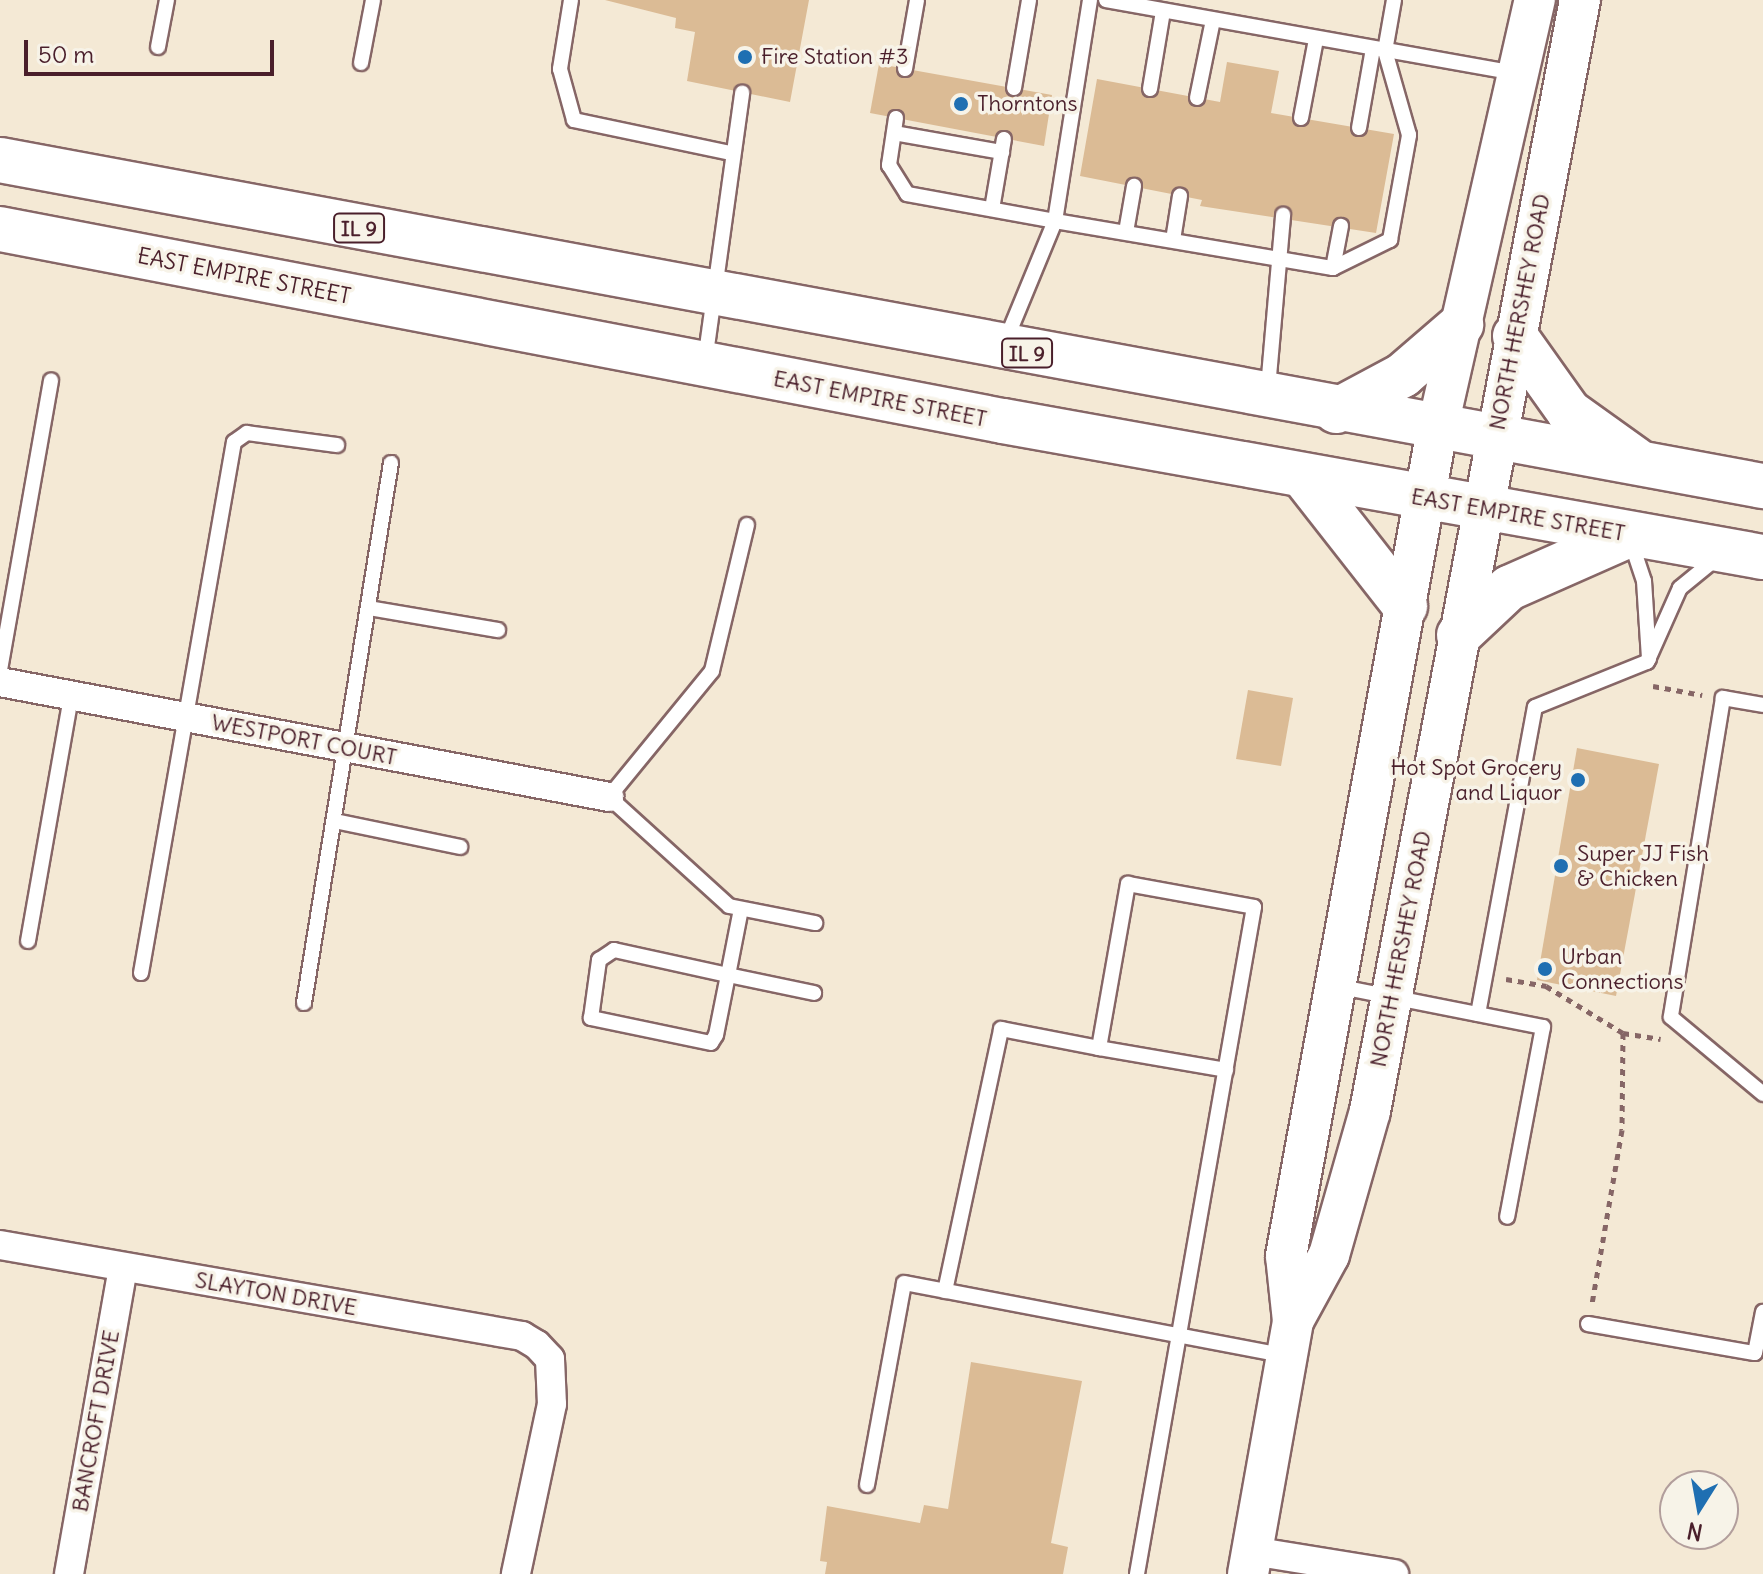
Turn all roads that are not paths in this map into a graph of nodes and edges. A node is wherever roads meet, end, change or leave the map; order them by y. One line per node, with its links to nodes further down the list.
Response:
1 (167, 0): 14 (lane)
2 (373, 0): 16 (lane)
3 (571, 0): 25 (lane)
4 (917, 0): 17 (lane)
5 (1029, 0): 19 (lane)
6 (1090, 0): 31 (lane)
7 (1106, 0): 11 (lane)
8 (1394, 0): 15 (lane)
9 (1535, 0): 18 (main road, NORTH HERSHEY ROAD)
10 (1580, 0): 40 (main road, NORTH HERSHEY ROAD)
11 (1163, 11): 12 (lane); 20 (lane)
12 (1213, 20): 13 (lane); 22 (lane)
13 (1316, 39): 15 (lane); 23 (lane)
14 (158, 47)
15 (1379, 50): 18 (lane); 24 (lane); 37 (lane)
16 (361, 63)
17 (905, 69)
18 (1518, 73): 39 (main road, NORTH HERSHEY ROAD)
19 (1014, 88)
20 (1150, 89)
21 (742, 93): 25 (lane)
22 (1197, 98)
23 (1301, 118)
24 (1359, 128)
25 (730, 153): 38 (lane)
26 (0, 160): 38 (main road, IL 9)
27 (1134, 186): 34 (lane)
28 (1180, 196): 35 (lane)
29 (992, 209): 29 (lane); 31 (lane)
30 (1283, 215): 36 (lane)
31 (1055, 221): 34 (lane); 41 (lane)
32 (1341, 226): 37 (lane)
33 (0, 229): 42 (main road, EAST EMPIRE STREET)
34 (1126, 232): 35 (lane)
35 (1173, 240): 36 (lane)
36 (1274, 259): 37 (lane); 44 (lane)
37 (1333, 268)
38 (717, 295): 41 (main road, IL 9); 42 (lane)
39 (1461, 325): 45 (main road); 46 (main road, NORTH HERSHEY ROAD)
40 (1515, 336): 47 (main road, NORTH HERSHEY ROAD); 50 (main road)
41 (1003, 348): 44 (main road, IL 9)
42 (704, 366): 51 (main road, EAST EMPIRE STREET)
43 (51, 380): 63 (lane)
44 (1268, 397): 45 (main road, IL 9)
45 (1336, 411): 46 (main road, IL 9)
46 (1437, 430): 47 (main road, IL 9); 53 (main road, NORTH HERSHEY ROAD)
47 (1494, 441): 50 (main road, IL 9); 54 (main road, NORTH HERSHEY ROAD)
48 (337, 445): 67 (lane)
49 (391, 463): 59 (lane)
50 (1645, 466): 52 (main road, IL 9)
51 (1304, 477): 53 (main road, EAST EMPIRE STREET); 58 (main road)
52 (1763, 486)
53 (1425, 498): 54 (main road, EAST EMPIRE STREET); 58 (main road, NORTH HERSHEY ROAD)
54 (1482, 509): 56 (main road, EAST EMPIRE STREET); 61 (main road, NORTH HERSHEY ROAD)
55 (747, 525): 69 (lane)
56 (1629, 535): 57 (main road, EAST EMPIRE STREET); 61 (main road); 62 (lane)
57 (1744, 554): 62 (lane)
58 (1405, 606): 77 (main road, NORTH HERSHEY ROAD)
59 (369, 608): 60 (lane); 68 (lane)
60 (498, 630)
61 (1459, 635): 79 (main road, NORTH HERSHEY ROAD)
62 (1649, 659): 81 (lane)
63 (0, 670)
64 (0, 682): 65 (street, WESTPORT COURT)
65 (71, 696): 67 (street, WESTPORT COURT); 74 (lane)
66 (1763, 705): 84 (lane)
67 (188, 718): 68 (street, WESTPORT COURT); 75 (lane)
68 (348, 748): 69 (street, WESTPORT COURT); 70 (lane)
69 (609, 797): 72 (lane)
70 (335, 821): 71 (lane); 80 (lane)
71 (460, 847)
72 (741, 909): 73 (lane); 76 (lane)
73 (815, 923)
74 (28, 941)
75 (141, 973)
76 (728, 975): 76 (lane); 78 (lane)
77 (1336, 986): 79 (lane); 92 (main road, NORTH HERSHEY ROAD)
78 (814, 993)
79 (1393, 997): 81 (lane); 92 (main road, NORTH HERSHEY ROAD)
80 (304, 1003)
81 (1478, 1014): 85 (lane)
82 (1099, 1048): 83 (lane); 83 (lane); 88 (lane)
83 (1226, 1070): 91 (lane)
84 (1763, 1094)
85 (1507, 1217)
86 (0, 1245): 87 (street, SLAYTON DRIVE)
87 (123, 1268): 95 (street, BANCROFT DRIVE); 96 (street, SLAYTON DRIVE)
88 (945, 1291): 91 (lane); 93 (lane)
89 (1763, 1312): 90 (lane)
90 (1588, 1324)
91 (1180, 1336): 92 (lane); 97 (lane)
92 (1289, 1339): 94 (main road, NORTH HERSHEY ROAD)
93 (867, 1485)
94 (1250, 1562): 98 (street)
95 (69, 1574)
96 (516, 1574)
97 (1137, 1574)
98 (1394, 1574)

